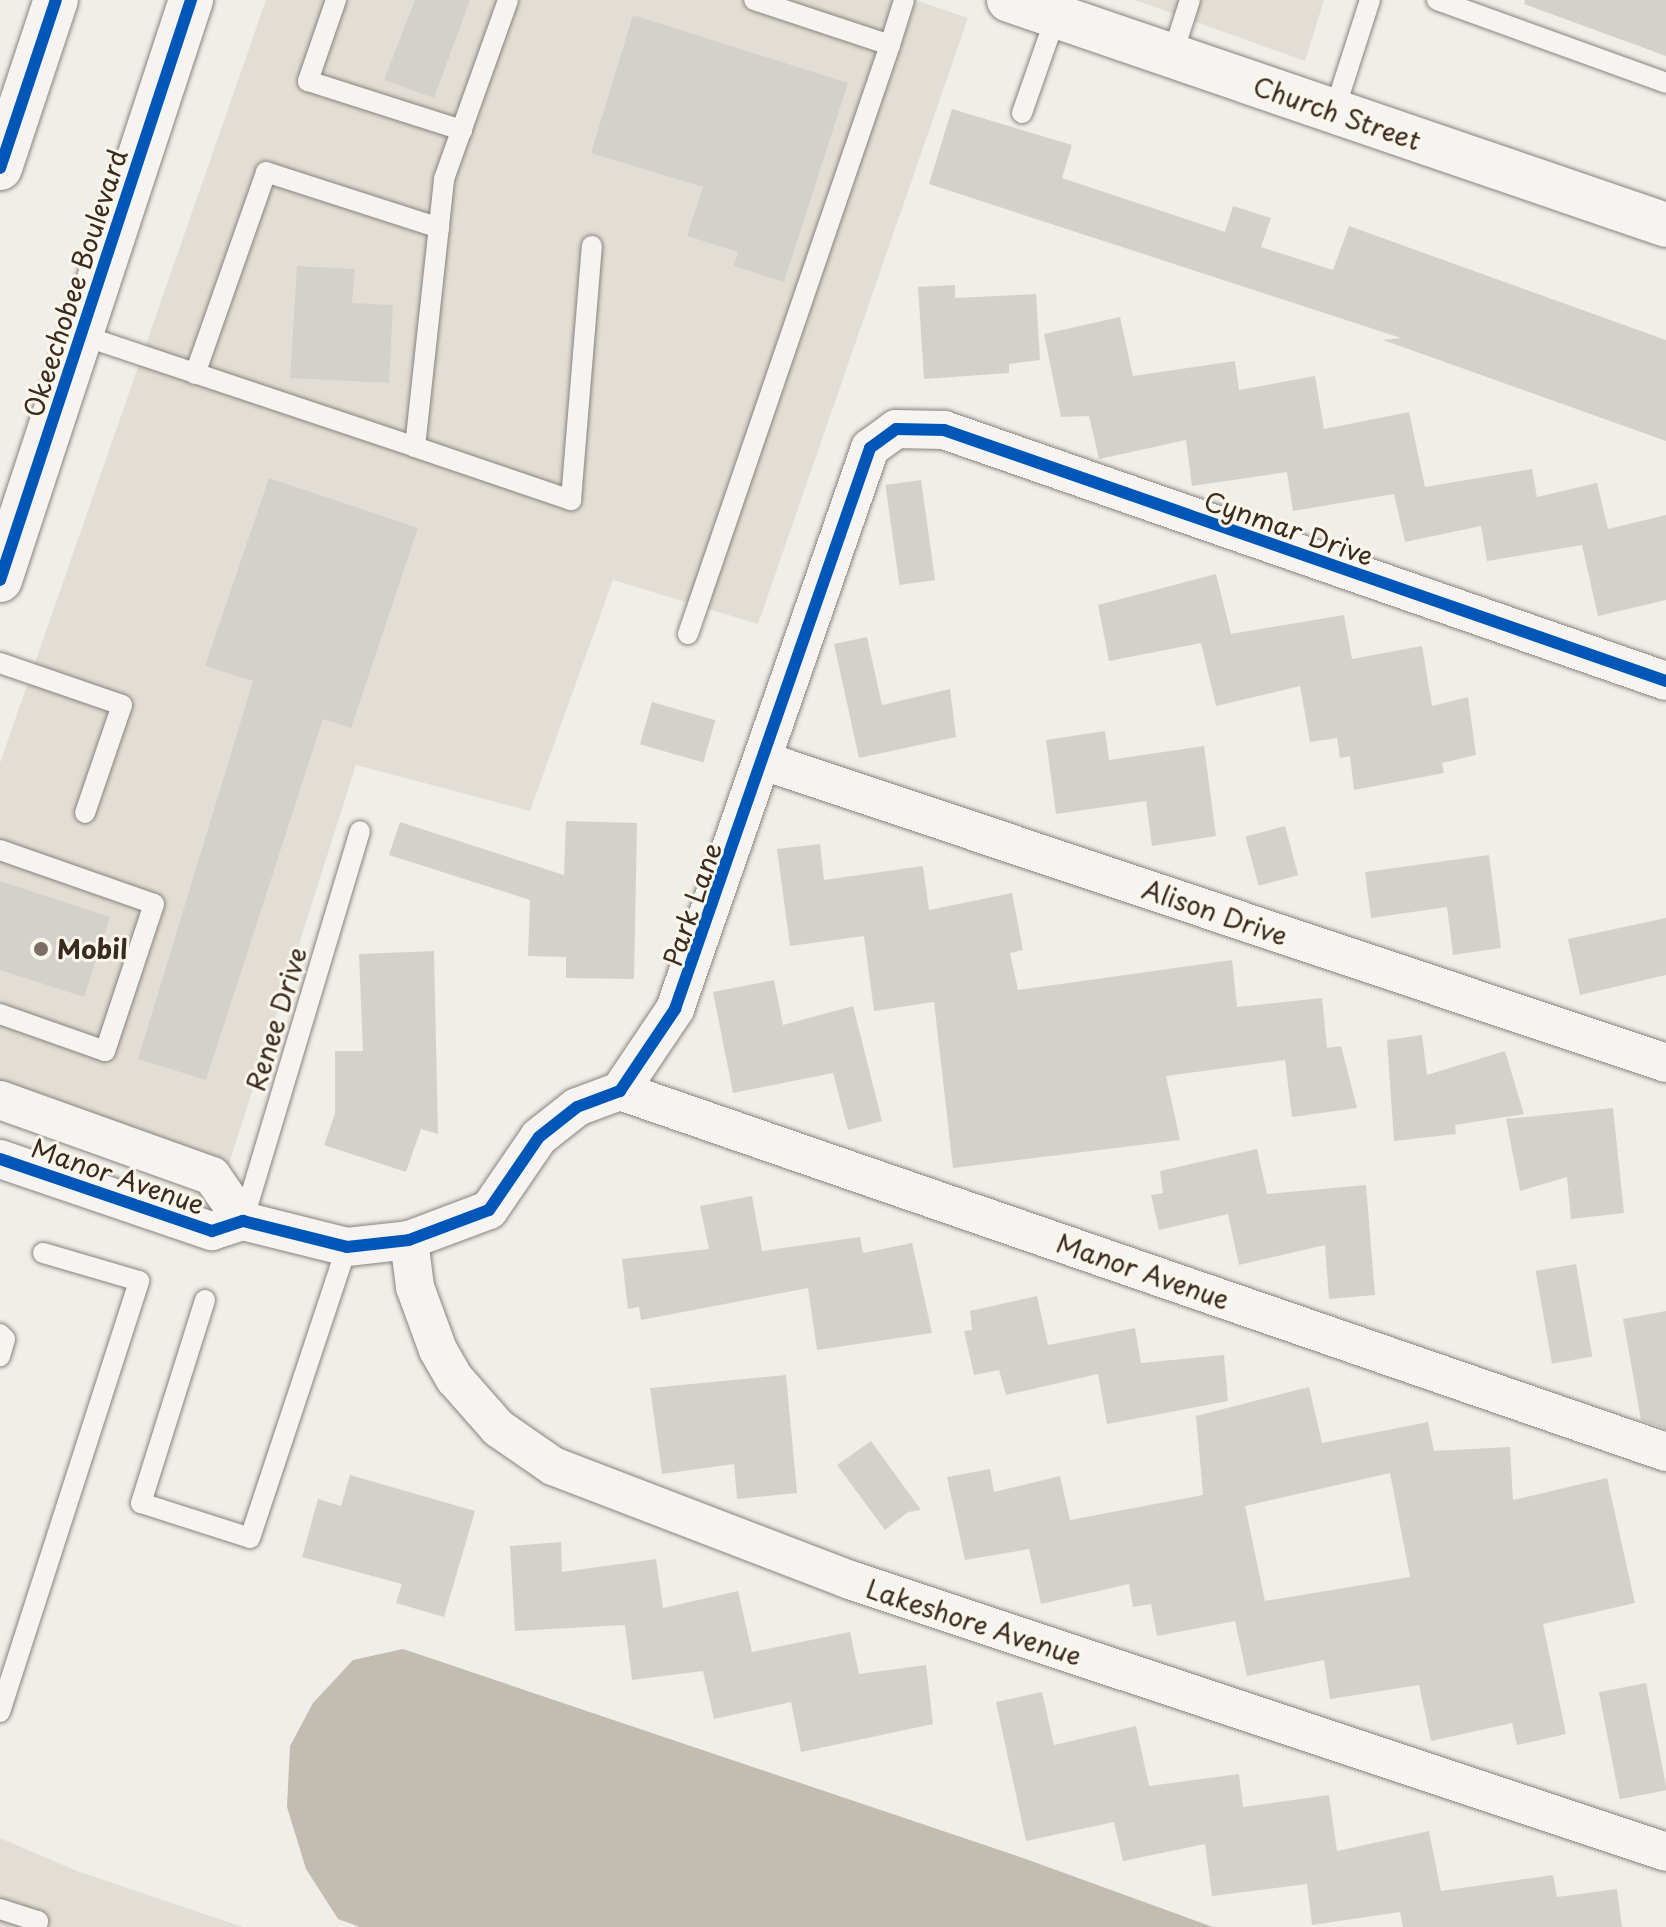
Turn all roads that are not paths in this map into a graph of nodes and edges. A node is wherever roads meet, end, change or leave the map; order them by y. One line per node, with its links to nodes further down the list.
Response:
1 (56, 0): 18 (main road)
2 (191, 0): 22 (main road, Okeechobee Boulevard)
3 (336, 0): 17 (lane)
4 (508, 0): 17 (lane)
5 (754, 0): 12 (lane)
6 (904, 0): 12 (lane)
7 (1009, 0): 11 (main road, Church Street)
8 (1190, 0): 13 (lane)
9 (1370, 0): 15 (lane)
10 (1437, 0): 14 (lane)
11 (1056, 16): 13 (main road, Church Street); 16 (lane)
12 (890, 45): 27 (lane)
13 (1172, 56): 15 (main road, Church Street)
14 (1666, 83)
15 (1334, 112): 19 (main road, Church Street)
16 (1022, 113)
17 (462, 130): 20 (lane)
18 (0, 168)
19 (1666, 225)
20 (439, 228): 23 (lane); 25 (lane)
21 (592, 246): 25 (lane)
22 (81, 335): 23 (lane); 26 (main road, Okeechobee Boulevard)
23 (195, 374): 25 (lane)
24 (896, 429): 29 (street, Cynmar Drive); 30 (street, Park Lane)
25 (415, 447)
26 (0, 580)
27 (688, 634)
28 (0, 663): 31 (lane)
29 (1666, 681)
30 (764, 761): 35 (street, Alison Drive); 36 (street, Park Lane)
31 (85, 813)
32 (360, 831): 39 (lane, Renee Drive)
33 (0, 850): 34 (lane)
34 (0, 1014)
35 (1666, 1063)
36 (620, 1091): 40 (street); 46 (street, Manor Avenue)
37 (0, 1100): 39 (street, Manor Avenue)
38 (0, 1159): 39 (street, Manor Avenue)
39 (243, 1221): 41 (street, Manor Avenue)
40 (409, 1240): 41 (street, Manor Avenue); 48 (street, Lakeshore Avenue)
41 (347, 1247): 43 (lane)
42 (43, 1253): 47 (lane)
43 (205, 1300)
44 (0, 1334): 45 (lane)
45 (0, 1356)
46 (1666, 1452)
47 (0, 1712)
48 (1666, 1852)
49 (0, 1909): 50 (lane)
50 (36, 1927)

